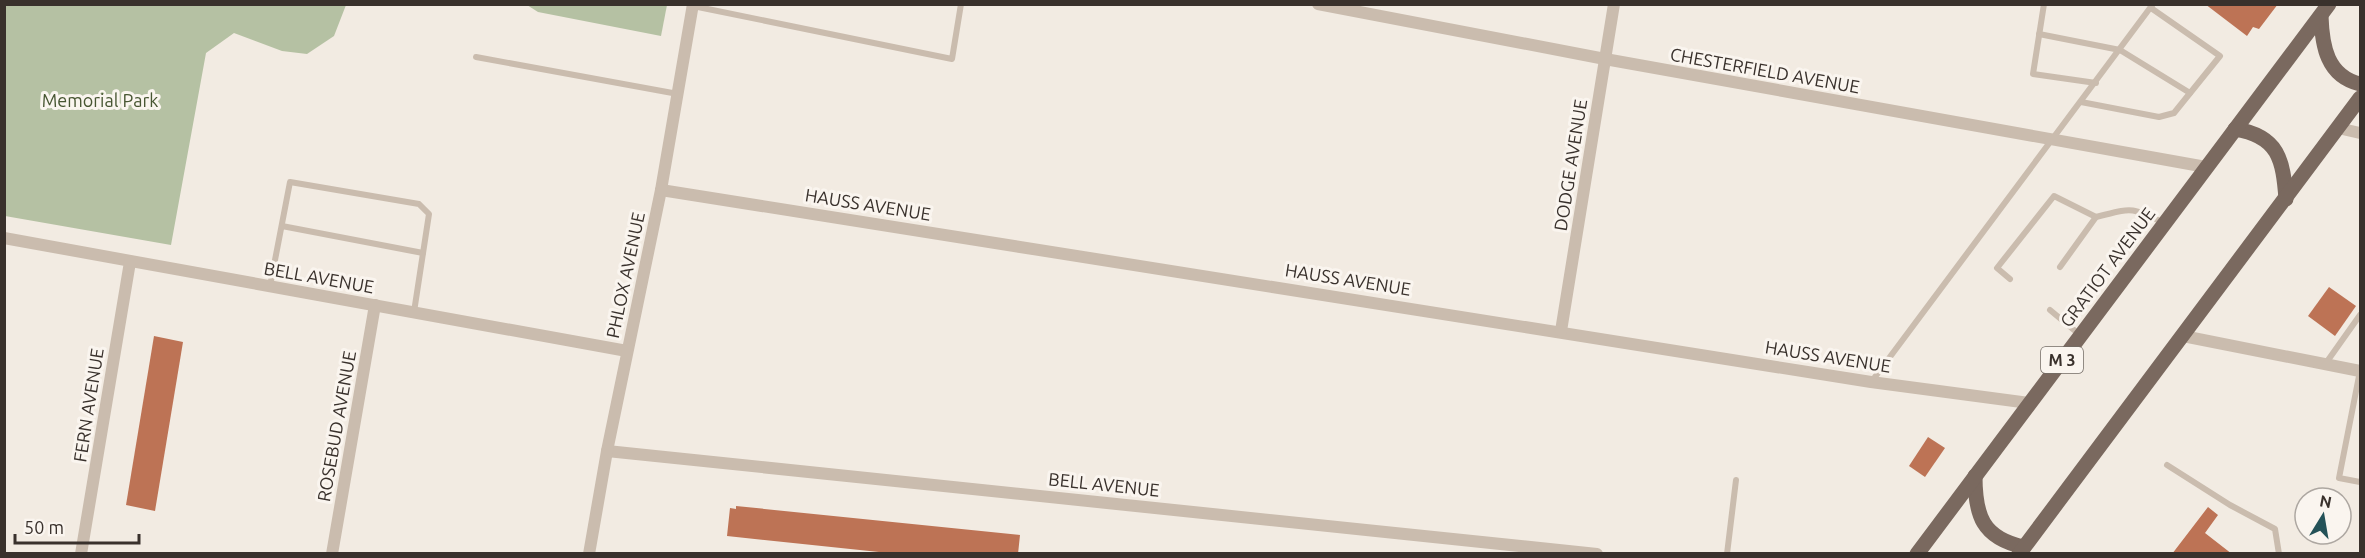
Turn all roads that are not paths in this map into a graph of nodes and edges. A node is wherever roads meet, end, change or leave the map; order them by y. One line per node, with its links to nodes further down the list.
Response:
1 (961, 4): 5 (lane)
2 (1318, 4): 11 (street, CHESTERFIELD AVENUE)
3 (1614, 4): 11 (street, DODGE AVENUE)
4 (2044, 4): 8 (lane)
5 (693, 5): 15 (street, PHLOX AVENUE)
6 (2151, 6): 9 (lane); 14 (lane)
7 (2325, 10): 13 (main road); 19 (main road, GRATIOT AVENUE / M 3)
8 (2039, 34): 9 (lane); 12 (lane)
9 (2120, 50): 12 (lane); 14 (lane)
10 (476, 57): 15 (lane)
11 (1605, 59): 21 (street, CHESTERFIELD AVENUE); 38 (street, DODGE AVENUE)
12 (2096, 83): 17 (lane)
13 (2361, 84)
14 (2190, 93): 17 (lane)
15 (678, 94): 23 (street, PHLOX AVENUE)
16 (2361, 98): 18 (main road)
17 (2081, 102): 21 (lane)
18 (2338, 128): 20 (street); 24 (main road)
19 (2235, 129): 22 (main road, GRATIOT AVENUE / M 3); 24 (main road)
20 (2361, 133)
21 (2053, 140): 22 (street, CHESTERFIELD AVENUE); 44 (lane)
22 (2206, 167): 26 (main road, GRATIOT AVENUE / M 3)
23 (661, 190): 38 (street, HAUSS AVENUE); 41 (street, PHLOX AVENUE)
24 (2286, 199): 40 (main road)
25 (2096, 217): 26 (lane); 31 (lane); 32 (lane)
26 (2164, 224): 39 (main road, GRATIOT AVENUE / M 3)
27 (282, 226): 29 (lane); 29 (lane); 33 (lane)
28 (4, 238): 30 (street, BELL AVENUE)
29 (423, 253): 36 (lane)
30 (130, 262): 33 (street, BELL AVENUE); 52 (street, FERN AVENUE)
31 (2060, 267)
32 (2010, 279)
33 (270, 286): 34 (street, BELL AVENUE)
34 (375, 305): 36 (street, BELL AVENUE); 53 (street, ROSEBUD AVENUE)
35 (2050, 310): 39 (lane)
36 (414, 312): 41 (street, BELL AVENUE)
37 (2361, 315): 42 (lane)
38 (1561, 331): 44 (street, HAUSS AVENUE)
39 (2081, 335): 45 (main road, GRATIOT AVENUE / M 3)
40 (2183, 336): 42 (street); 51 (main road)
41 (627, 351): 46 (street, PHLOX AVENUE)
42 (2325, 363): 43 (street)
43 (2361, 371): 50 (lane)
44 (1871, 382): 45 (street, HAUSS AVENUE)
45 (2030, 404): 48 (main road, GRATIOT AVENUE / M 3)
46 (607, 451): 54 (street, PHLOX AVENUE); 55 (street, BELL AVENUE)
47 (2167, 465): 58 (lane)
48 (1975, 476): 51 (main road); 57 (main road, GRATIOT AVENUE / M 3)
49 (1736, 480): 56 (lane)
50 (2361, 482)
51 (2021, 550)
52 (81, 554)
53 (332, 554)
54 (589, 554)
55 (1597, 554)
56 (1727, 554)
57 (1917, 554)
58 (2279, 554)

